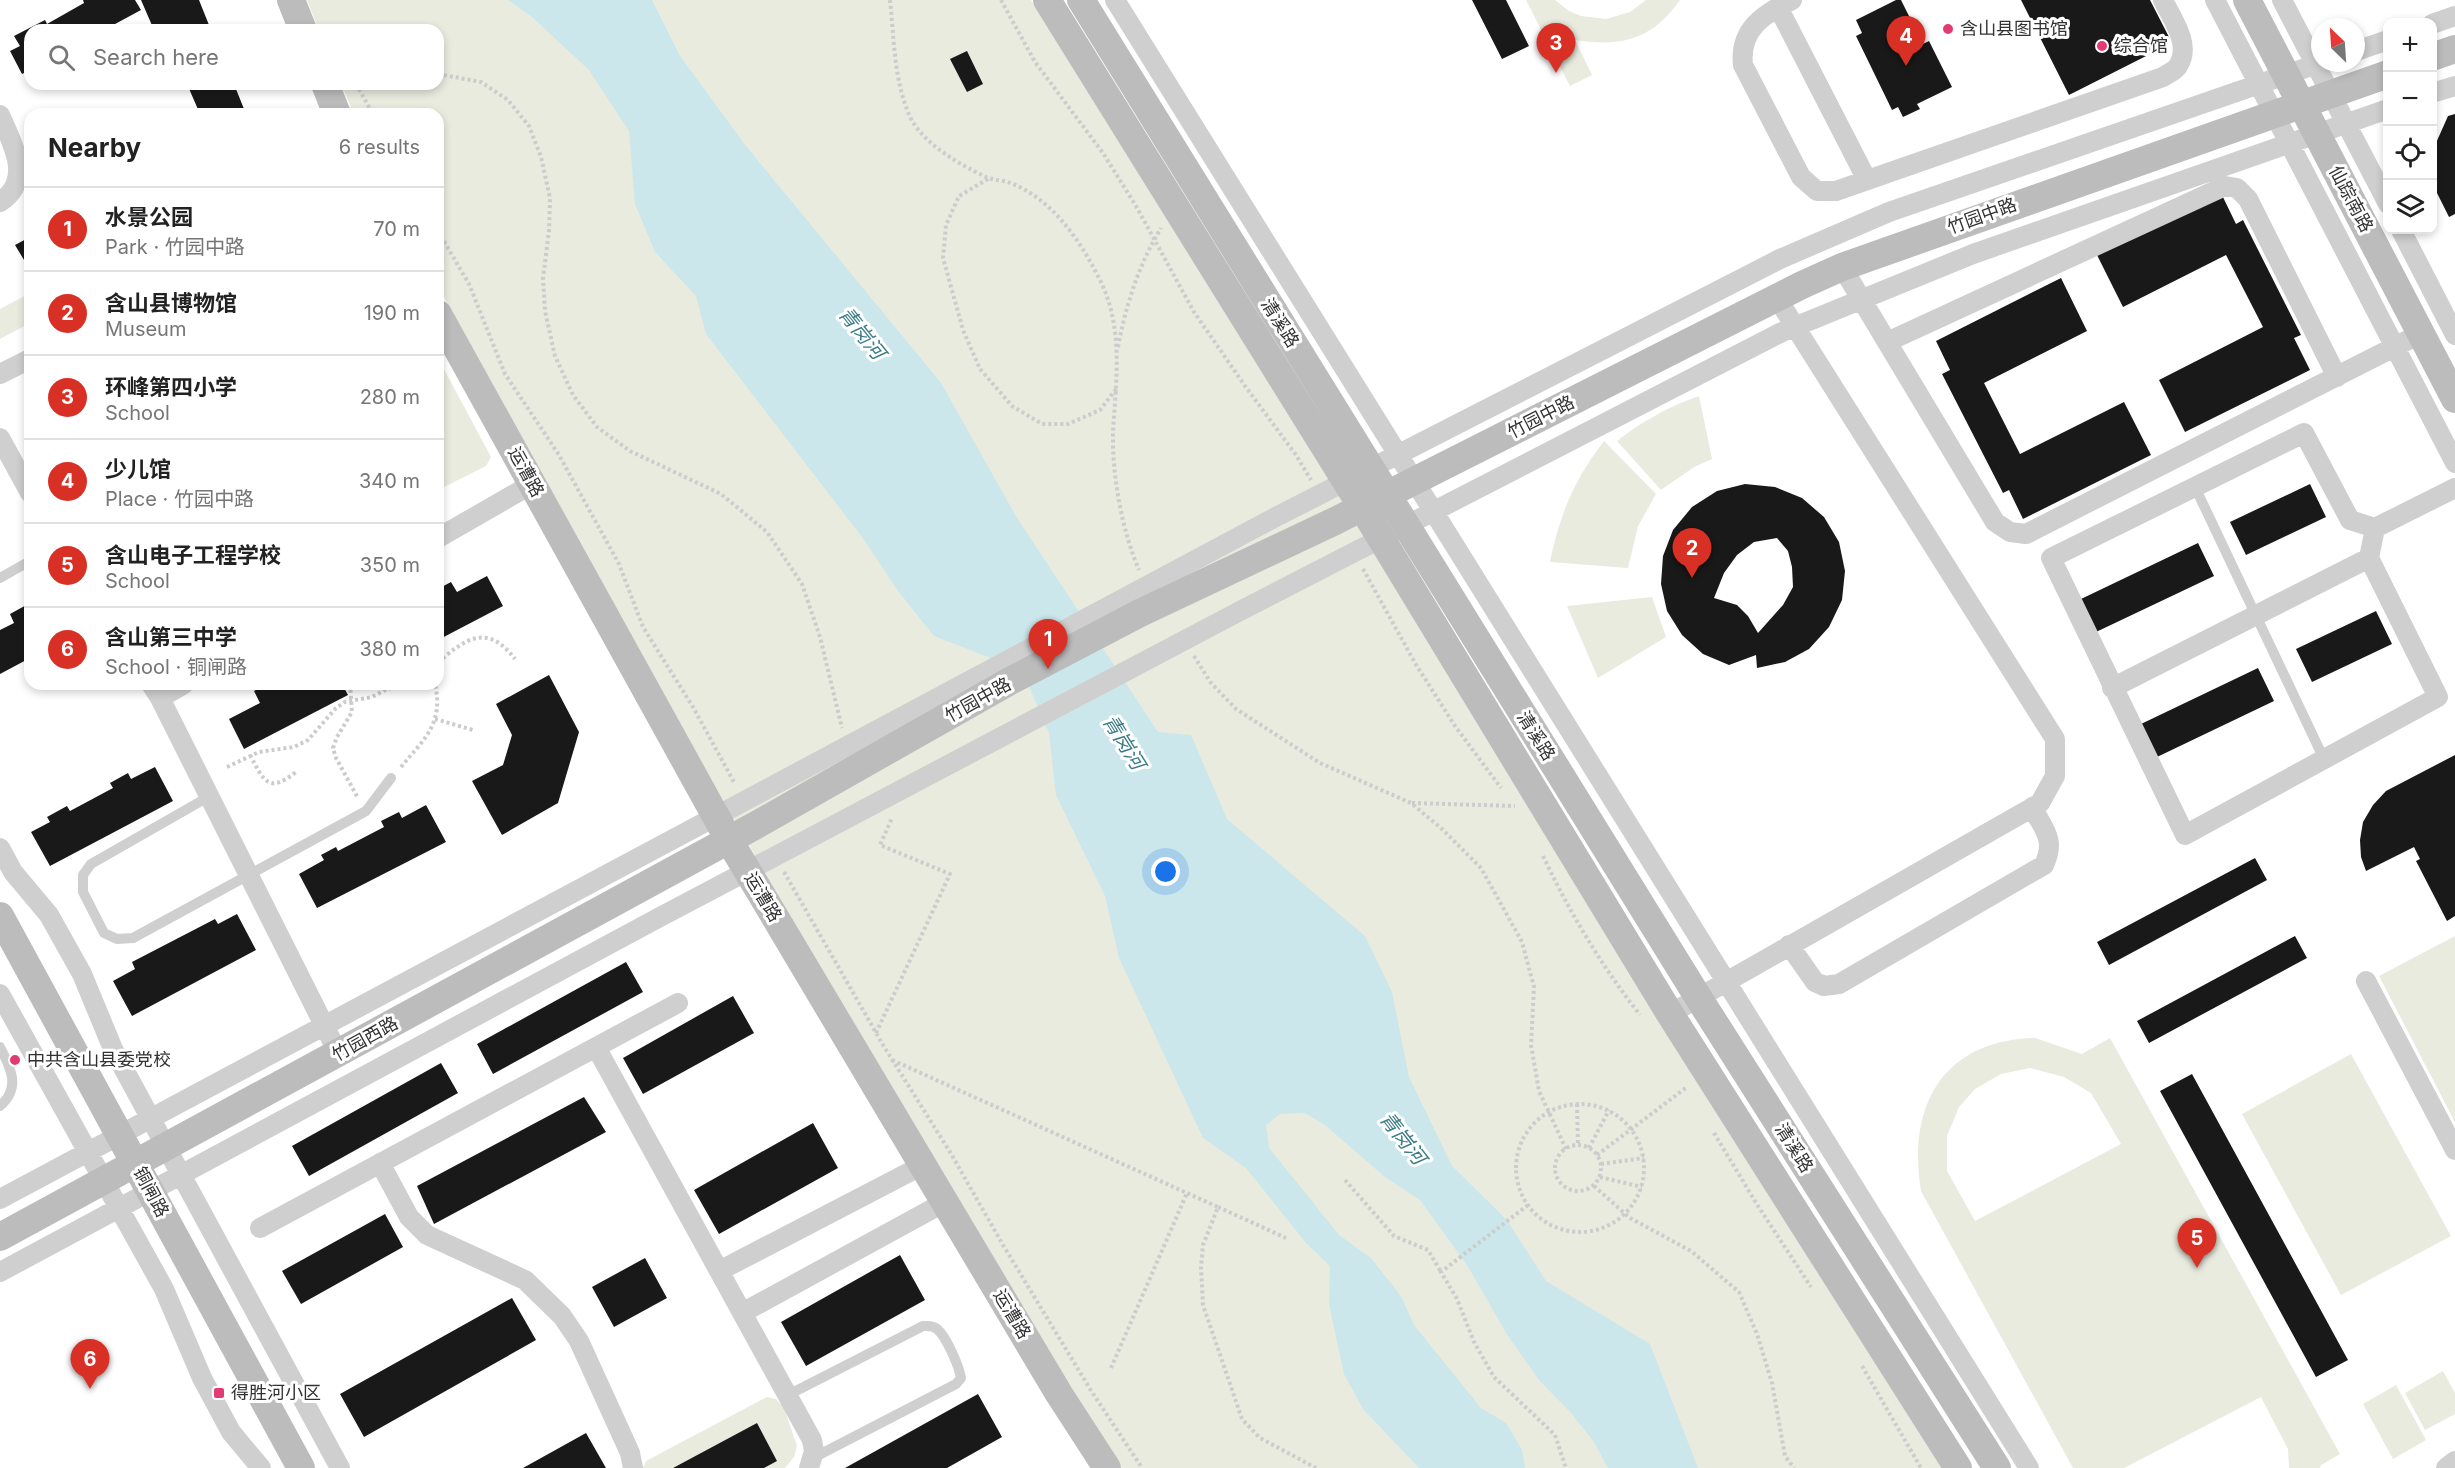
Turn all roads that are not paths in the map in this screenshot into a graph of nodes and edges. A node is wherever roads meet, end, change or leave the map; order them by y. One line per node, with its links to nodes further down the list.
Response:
1 (291, 0): 12 (main road)
2 (1047, 0): 19 (main road, 清溪路)
3 (1081, 0): 14 (main road, 清溪路)
4 (1115, 0): 55 (street)
5 (2163, 0): 37 (street)
6 (2215, 0): 24 (street)
7 (2247, 0): 22 (main road, 仙踪南路)
8 (2282, 0): 17 (street)
9 (1785, 3): 37 (street); 37 (street)
10 (2455, 16): 11 (street)
11 (2437, 23)
12 (301, 24)
13 (2383, 42): 15 (street)
14 (1108, 43): 19 (main road); 57 (main road, 清溪路)
15 (2365, 48)
16 (2455, 49): 18 (main road)
17 (2311, 52)
18 (2437, 56)
19 (1083, 58): 57 (main road, 清溪路)
20 (2311, 66): 22 (street)
21 (2321, 72): 28 (street)
22 (2286, 75): 24 (street); 29 (main road, 仙踪南路)
23 (2383, 76): 28 (main road, 竹园中路)
24 (2258, 85): 33 (street); 55 (street)
25 (2455, 86): 27 (street)
26 (327, 90): 30 (main road)
27 (2437, 92)
28 (2331, 94): 29 (main road, 竹园中路); 34 (street)
29 (2302, 105): 33 (main road, 竹园中路); 35 (main road, 仙踪南路)
30 (335, 108)
31 (2383, 111): 34 (street)
32 (0, 115): 39 (street)
33 (2274, 115): 36 (street); 41 (main road, 竹园中路)
34 (2346, 124): 35 (street); 38 (street)
35 (2317, 134): 36 (street); 46 (main road, 仙踪南路)
36 (2289, 144): 43 (street); 49 (street)
37 (1867, 180)
38 (2383, 194)
39 (0, 202)
40 (2403, 234): 47 (street)
41 (1842, 267): 42 (main road, 竹园中路); 43 (street)
42 (1777, 298): 45 (street); 59 (main road, 竹园中路)
43 (1860, 299): 45 (street); 48 (street)
44 (444, 325): 60 (main road, 运漕路)
45 (1795, 326): 64 (street); 79 (street)
46 (2422, 333): 49 (street); 53 (main road, 仙踪南路)
47 (2455, 335)
48 (1887, 342): 52 (street); 52 (street)
49 (2395, 347): 52 (street); 56 (street)
50 (24, 362): 51 (street)
51 (0, 374)
52 (2337, 377)
53 (2455, 399)
54 (0, 438): 58 (street)
55 (1398, 454): 57 (street); 59 (street)
56 (2455, 463)
57 (1358, 475): 63 (main road, 清溪路); 72 (street)
58 (24, 477)
59 (1414, 481): 63 (main road, 竹园中路); 64 (street)
60 (532, 484): 67 (street); 80 (main road, 运漕路)
61 (2195, 487): 66 (street); 73 (lane); 74 (street)
62 (2455, 488): 66 (street)
63 (1374, 501): 65 (main road, 清溪路); 68 (main road, 清溪路); 72 (main road, 竹园中路)
64 (1433, 511): 65 (street); 86 (street)
65 (1406, 525): 68 (street); 89 (main road, 清溪路)
66 (2375, 528): 69 (street)
67 (444, 535)
68 (1380, 539): 82 (street); 91 (main road, 清溪路)
69 (2369, 558): 73 (street); 76 (street)
70 (24, 564): 71 (lane)
71 (0, 578)
72 (1143, 600): 80 (main road, 竹园中路); 80 (street)
73 (2256, 615): 74 (street); 76 (lane)
74 (2112, 688): 76 (street)
75 (156, 691): 78 (street)
76 (2324, 759)
77 (391, 778): 83 (lane)
78 (210, 796): 83 (street); 83 (lane)
79 (2032, 807): 85 (street); 85 (street)
80 (723, 828): 82 (main road, 运漕路); 92 (street); 95 (main road, 竹园西路)
81 (0, 848): 97 (street)
82 (747, 871): 104 (main road, 运漕路); 105 (street)
83 (249, 875): 92 (street)
84 (0, 916): 98 (main road, 铜闸路)
85 (1789, 945): 86 (street)
86 (1726, 981): 89 (street); 128 (street)
87 (2366, 981): 100 (street)
88 (0, 994): 101 (street)
89 (1698, 997): 91 (street); 117 (main road, 清溪路)
90 (678, 1003): 94 (street)
91 (1658, 1018): 118 (main road, 清溪路)
92 (325, 1026): 95 (street); 97 (street)
93 (0, 1047): 96 (lane)
94 (596, 1047): 102 (street); 113 (street)
95 (338, 1053): 99 (main road, 竹园西路)
96 (0, 1106)
97 (151, 1118): 98 (street); 99 (street)
98 (120, 1135): 101 (street); 103 (main road, 铜闸路)
99 (166, 1148): 103 (main road, 竹园西路); 105 (street)
100 (2455, 1150)
101 (88, 1152): 106 (street); 108 (street)
102 (380, 1163): 111 (street); 124 (street)
103 (136, 1164): 106 (main road, 竹园西路); 107 (main road, 铜闸路)
104 (923, 1165): 109 (main road, 运漕路); 113 (street)
105 (181, 1175): 107 (street); 123 (street)
106 (104, 1181): 110 (street); 112 (main road, 竹园西路)
107 (151, 1191): 110 (street); 122 (main road, 铜闸路)
108 (0, 1199)
109 (945, 1202): 115 (street); 125 (main road, 运漕路)
110 (119, 1208): 114 (street); 121 (street)
111 (260, 1228)
112 (0, 1237)
113 (719, 1271): 115 (street)
114 (0, 1272)
115 (742, 1313): 116 (street)
116 (788, 1395): 120 (street); 120 (lane)
117 (1965, 1417): 118 (main road); 127 (main road, 清溪路)
118 (1937, 1434): 126 (main road, 清溪路)
119 (2455, 1461): 129 (street)
120 (811, 1463)
121 (261, 1468)
122 (301, 1468)
123 (340, 1468)
124 (633, 1468)
125 (1107, 1468)
126 (1958, 1468)
127 (1997, 1468)
128 (2029, 1468)
129 (2446, 1468)

